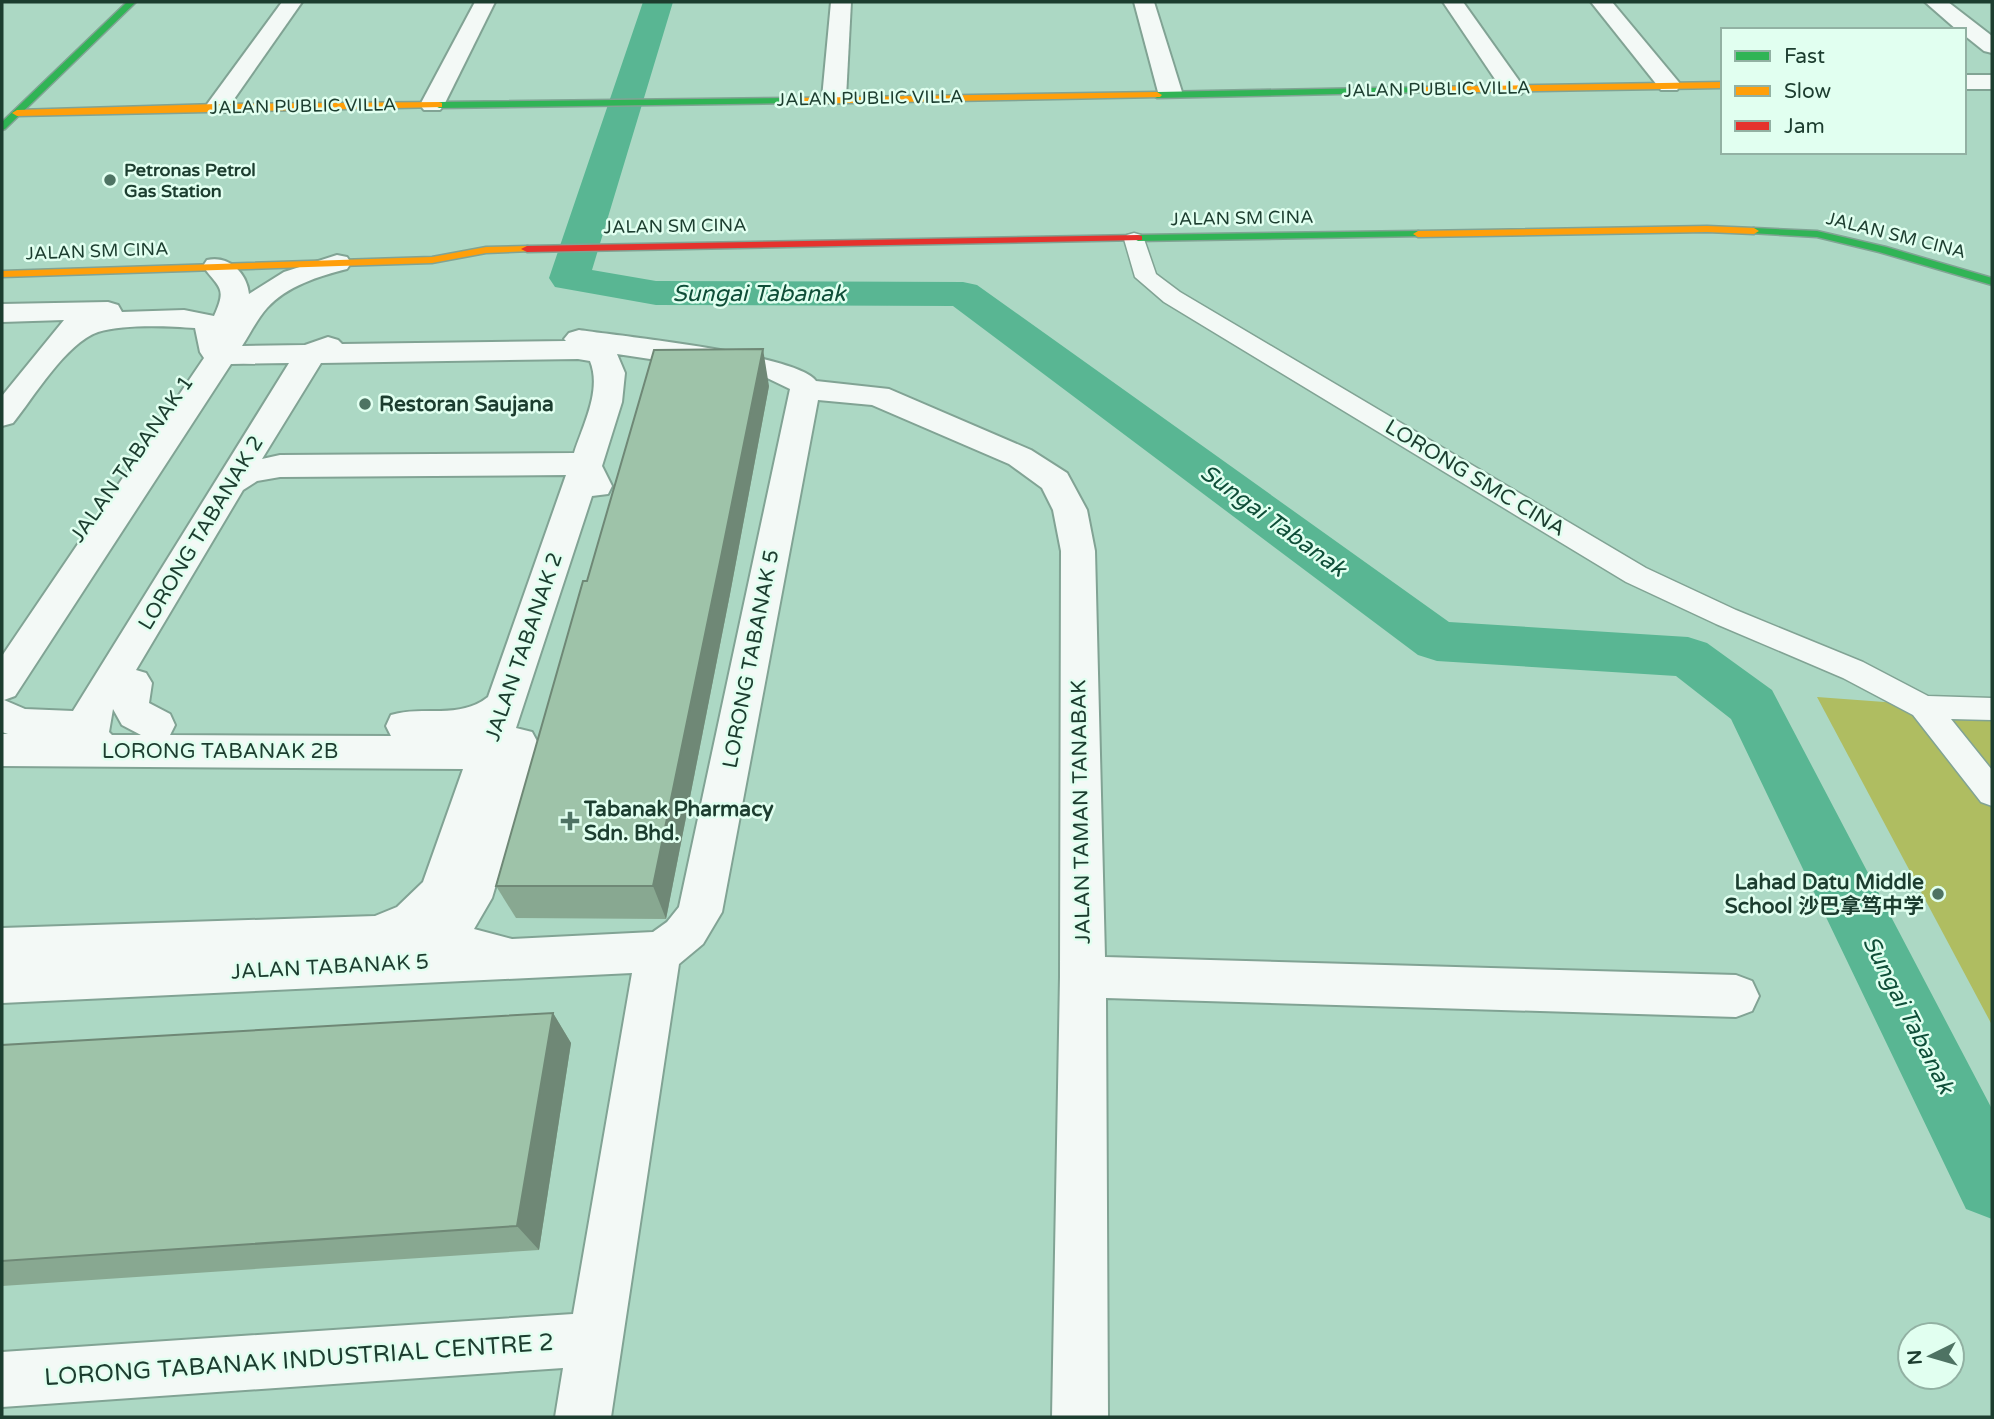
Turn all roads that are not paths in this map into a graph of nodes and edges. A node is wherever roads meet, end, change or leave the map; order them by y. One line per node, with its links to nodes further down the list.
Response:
1 (132, 2): 19 (main road)
2 (292, 2): 18 (street)
3 (485, 2): 17 (street)
4 (841, 2): 16 (street)
5 (1144, 2): 15 (street)
6 (1453, 2): 14 (street)
7 (1601, 2): 12 (street)
8 (1936, 2): 9 (street)
9 (1992, 46)
10 (1966, 82): 11 (street)
11 (1992, 82)
12 (1669, 85): 13 (main road, JALAN PUBLIC VILLA); 14 (main road, JALAN PUBLIC VILLA)
13 (1721, 85)
14 (1513, 89): 15 (main road, JALAN PUBLIC VILLA)
15 (1170, 92): 16 (main road, JALAN PUBLIC VILLA)
16 (834, 98): 17 (main road, JALAN PUBLIC VILLA)
17 (432, 105): 18 (main road, JALAN PUBLIC VILLA)
18 (217, 107): 19 (main road, JALAN PUBLIC VILLA)
19 (17, 113): 20 (main road)
20 (2, 127)
21 (1134, 239): 23 (main road, JALAN SM CINA); 27 (main road, JALAN SM CINA); 46 (lane, LORONG SMC CINA)
22 (430, 244): 23 (main road, JALAN SM CINA)
23 (486, 250): 24 (main road, JALAN SM CINA)
24 (337, 263): 25 (main road, JALAN SM CINA); 30 (street)
25 (223, 272): 26 (main road, JALAN SM CINA); 28 (street); 33 (street, JALAN TABANAK 1)
26 (2, 274)
27 (1992, 282)
28 (86, 312): 29 (street); 31 (street)
29 (2, 313)
30 (242, 325): 33 (street); 34 (street)
31 (63, 341): 33 (street); 37 (street)
32 (621, 345): 34 (street); 35 (street); 36 (street)
33 (215, 357): 34 (street); 43 (street, JALAN TABANAK 1); 45 (street, JALAN TABANAK 1)
34 (313, 357): 36 (street); 38 (street, LORONG TABANAK 2); 41 (street, LORONG TABANAK 2)
35 (805, 389): 58 (street, LORONG TABANAK 5); 60 (street, JALAN TAMAN TANABAK)
36 (616, 401): 39 (street, JALAN TABANAK 2)
37 (2, 416)
38 (284, 431): 41 (street, LORONG TABANAK 2); 41 (street)
39 (592, 470): 40 (street); 42 (street, JALAN TABANAK 2); 49 (street, JALAN TABANAK 2)
40 (527, 473): 41 (street); 42 (street)
41 (264, 477): 44 (street, LORONG TABANAK 2)
42 (563, 531): 49 (street, JALAN TABANAK 2)
43 (2, 649)
44 (122, 683): 48 (street); 50 (street); 52 (street)
45 (2, 686)
46 (1924, 707): 47 (lane); 53 (lane)
47 (1992, 709)
48 (156, 725): 50 (street, LORONG TABANAK 2B); 51 (street, LORONG TABANAK 2B)
49 (506, 732): 51 (street); 51 (street); 54 (street, JALAN TABANAK 2); 55 (street, JALAN TABANAK 2)
50 (97, 734): 51 (street, LORONG TABANAK 2B); 52 (street, LORONG TABANAK 2B)
51 (434, 734): 54 (street)
52 (16, 738)
53 (1992, 793)
54 (465, 821): 55 (street, JALAN TABANAK 2)
55 (453, 904): 57 (street); 59 (street)
56 (2, 948): 57 (street, JALAN TABANAK 5)
57 (370, 950): 59 (street, JALAN TABANAK 5); 61 (street, JALAN TABANAK 5)
58 (658, 952): 59 (street, JALAN TABANAK 5); 63 (street)
59 (513, 959)
60 (1083, 977): 62 (street); 66 (street, JALAN TAMAN TANABAK)
61 (2, 982)
62 (1736, 996)
63 (596, 1339): 64 (street, LORONG TABANAK INDUSTRIAL CENTRE 2); 65 (street)
64 (2, 1380)
65 (583, 1417)
66 (1080, 1417)

